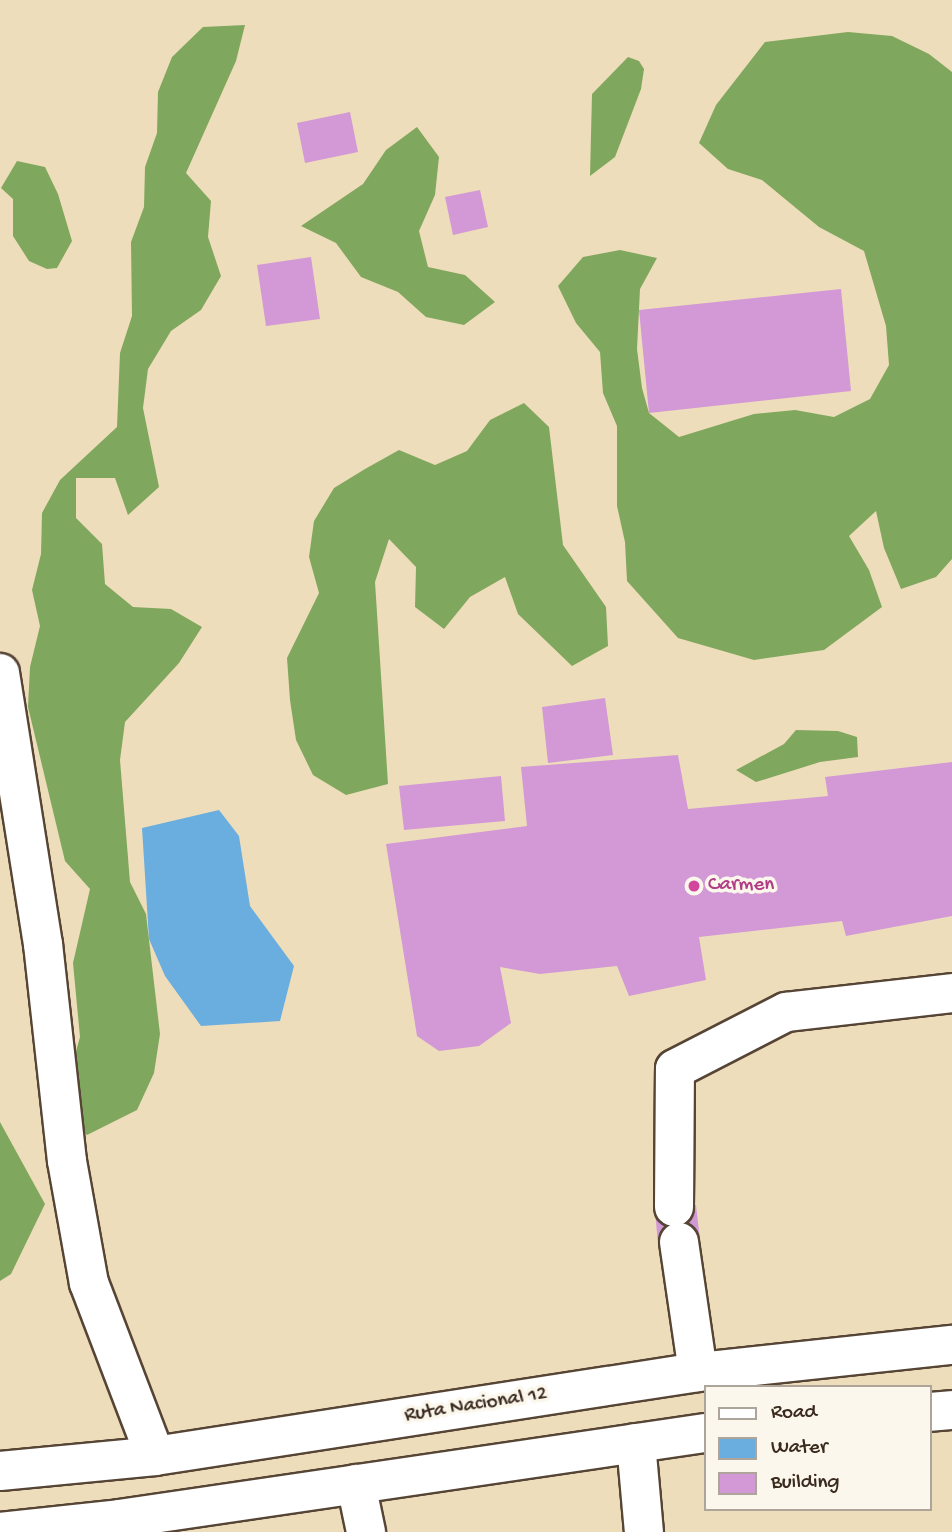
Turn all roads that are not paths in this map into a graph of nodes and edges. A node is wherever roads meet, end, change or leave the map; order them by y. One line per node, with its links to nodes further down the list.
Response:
1 (0, 673): 9 (main road)
2 (952, 993): 4 (main road)
3 (952, 1345): 4 (main road, Ruta Nacional 12)
4 (698, 1372): 9 (main road, Ruta Nacional 12)
5 (952, 1410): 6 (main road)
6 (931, 1412)
7 (704, 1433): 8 (main road)
8 (636, 1443): 11 (main road); 14 (main road)
9 (155, 1456): 10 (main road, Ruta Nacional 12)
10 (0, 1471)
11 (356, 1484): 12 (main road); 13 (main road)
12 (0, 1532)
13 (366, 1532)
14 (644, 1532)

